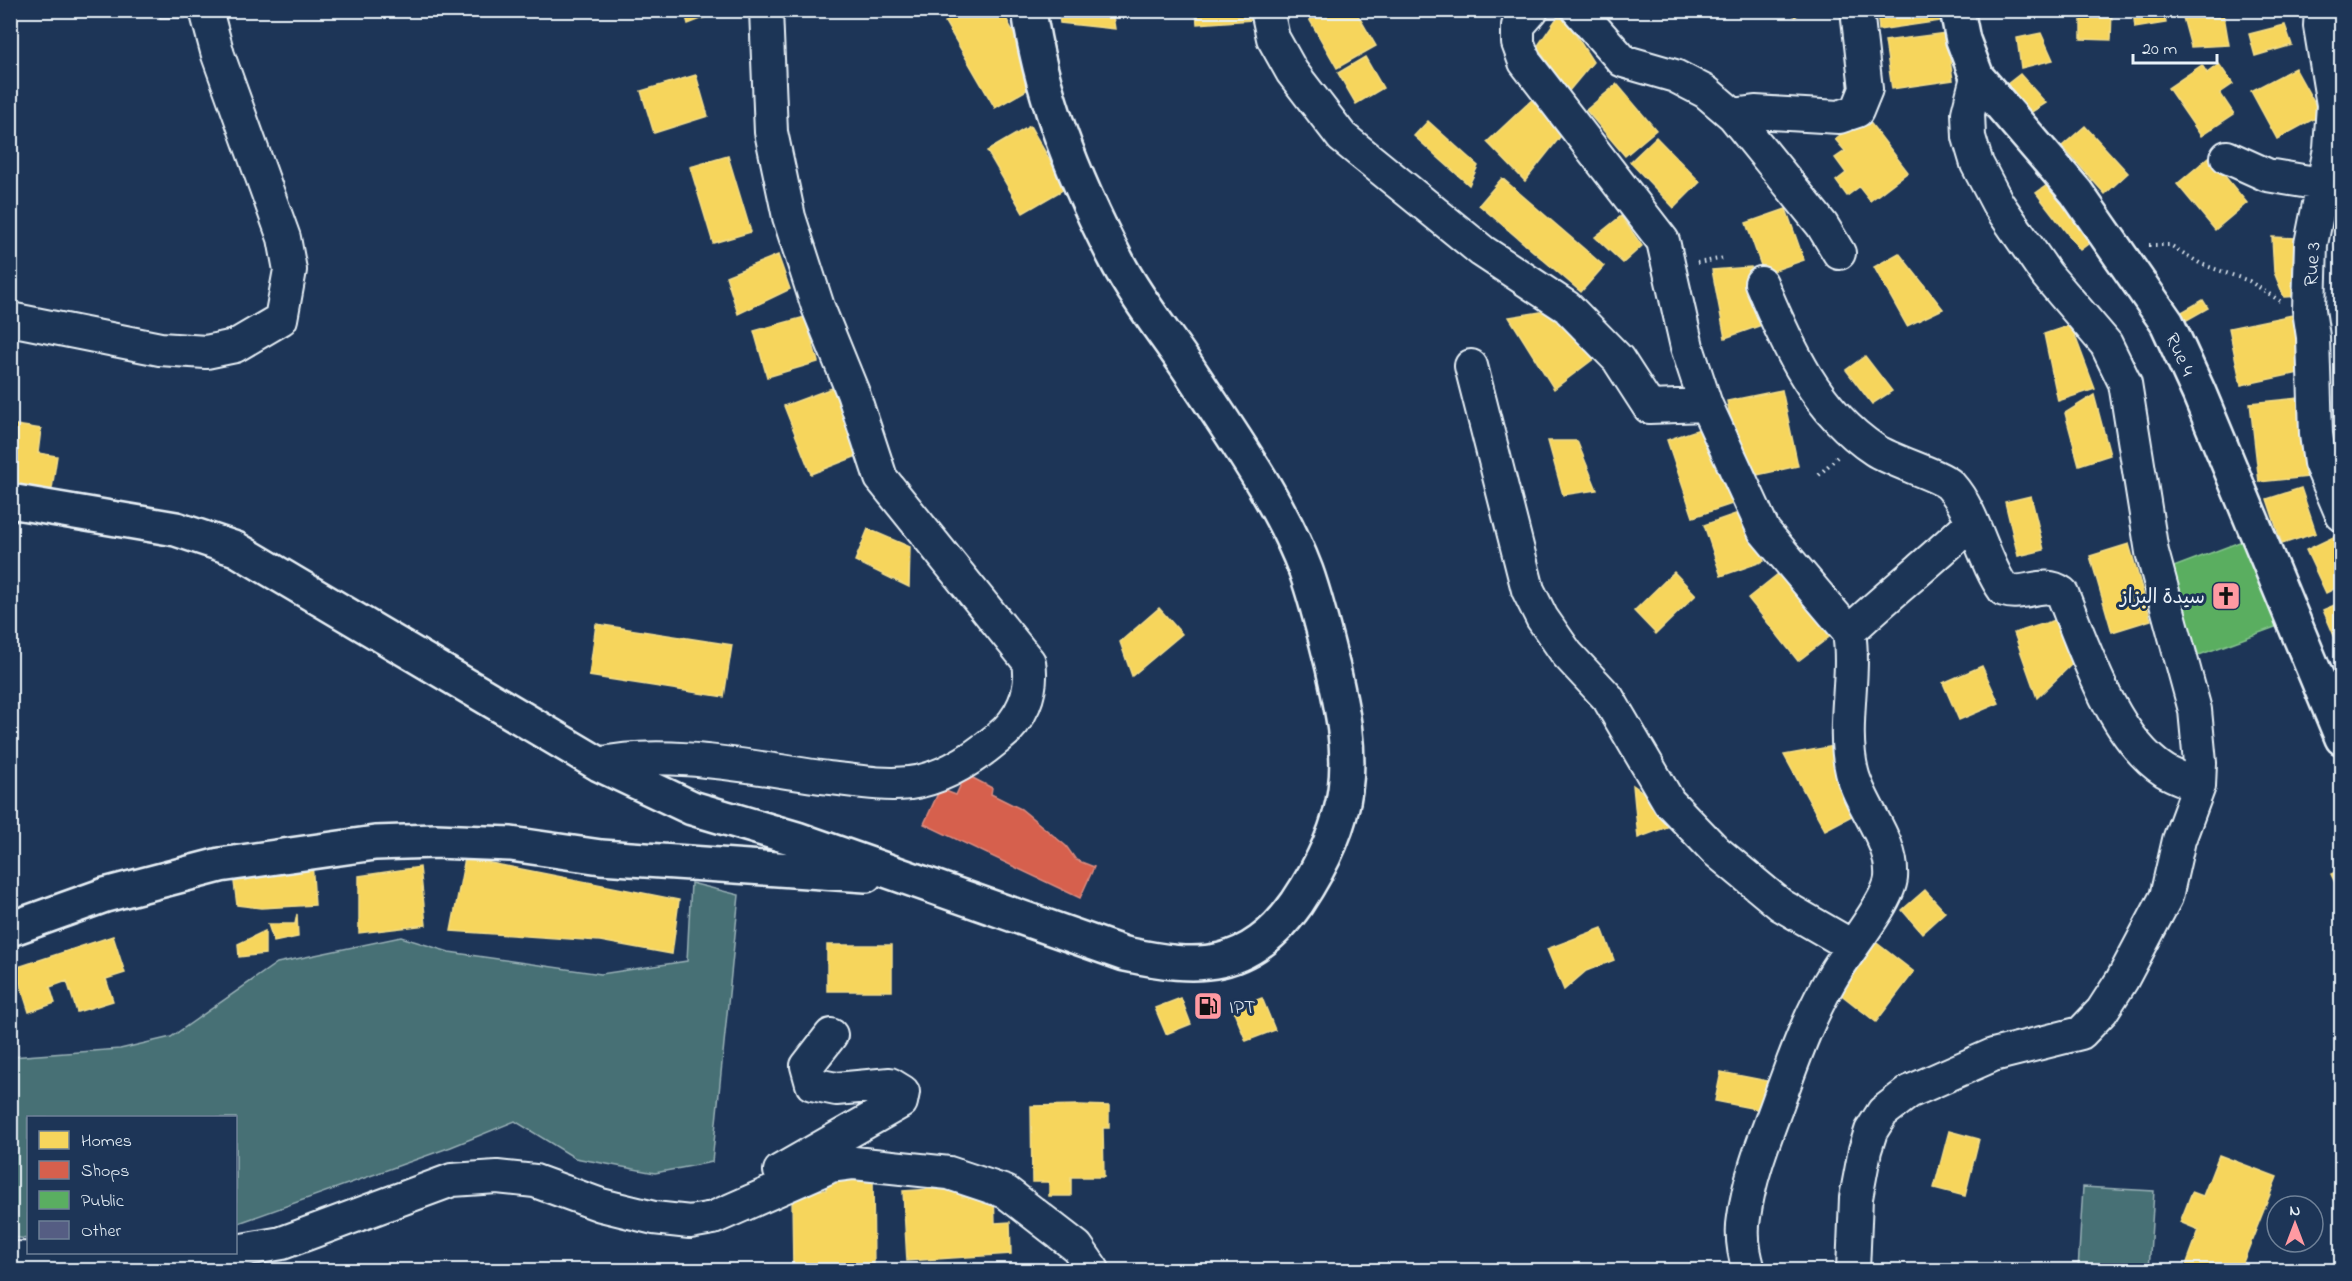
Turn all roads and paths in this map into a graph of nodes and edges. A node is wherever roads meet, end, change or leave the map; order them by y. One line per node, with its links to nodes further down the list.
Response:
1 (206, 10): 18 (street)
2 (766, 10): 26 (street)
3 (1029, 10): 28 (street)
4 (1267, 10): 20 (street)
5 (1532, 10): 20 (street)
6 (1578, 10): 11 (street)
7 (1857, 10): 11 (street)
8 (1957, 10): 10 (street, Rue 4)
9 (2321, 10): 13 (street, Rue 3)
10 (1977, 77): 25 (street, Rue 4); 27 (street)
11 (1733, 115): 15 (street)
12 (2227, 157): 13 (street)
13 (2321, 184): 22 (street, Rue 3)
14 (2141, 243): 17 (path)
15 (1839, 253)
16 (1761, 283): 23 (street)
17 (2271, 294)
18 (10, 319)
19 (1471, 366): 30 (street)
20 (1706, 405): 24 (street)
21 (10, 501): 26 (street)
22 (2342, 515)
23 (1971, 522): 24 (street); 27 (street)
24 (1849, 632): 30 (street)
25 (2342, 738)
26 (599, 764): 28 (street)
27 (2199, 786): 38 (street)
28 (912, 879): 29 (street)
29 (10, 929)
30 (1852, 946): 37 (street)
31 (831, 1035): 32 (street)
32 (713, 1218): 33 (street); 36 (street)
33 (237, 1251)
34 (201, 1254): 35 (street)
35 (10, 1258)
36 (1084, 1263)
37 (1749, 1270)
38 (1853, 1270)

